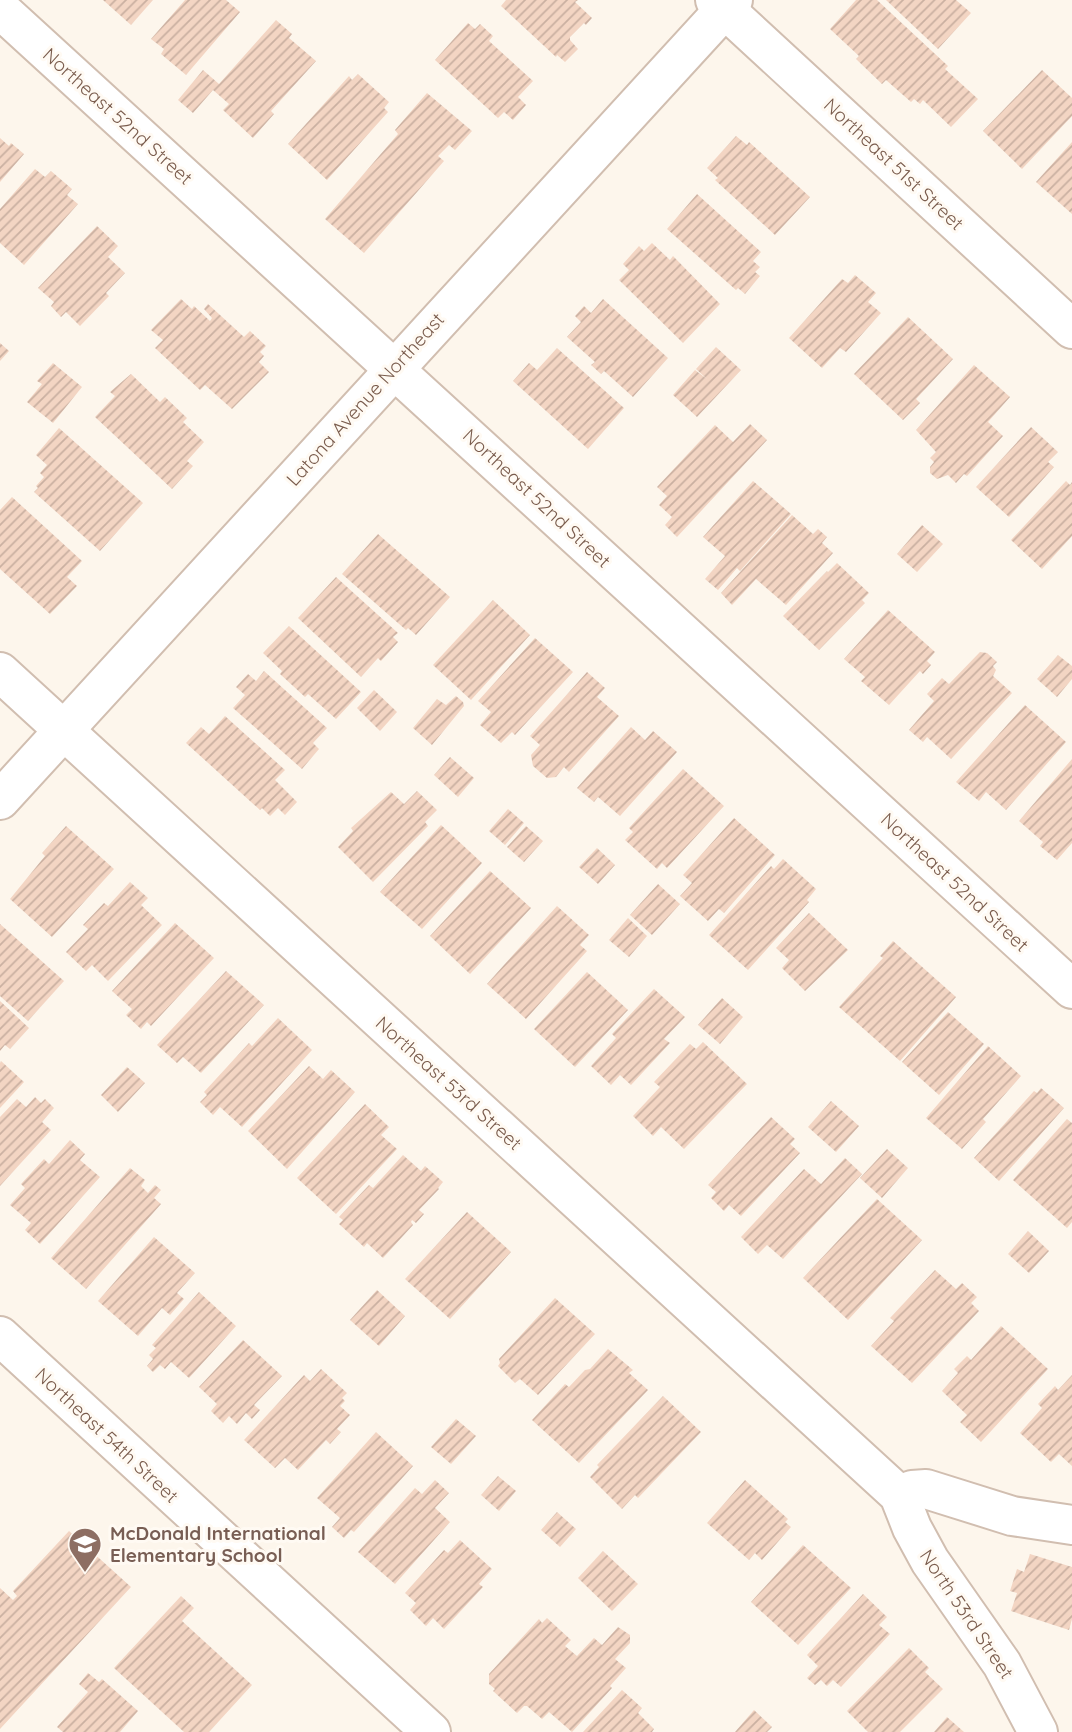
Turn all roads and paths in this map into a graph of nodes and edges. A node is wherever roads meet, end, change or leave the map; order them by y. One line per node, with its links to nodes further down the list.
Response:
1 (724, 3): 3 (street, Northeast 51st Street); 4 (street, Latona Avenue Northeast)
2 (0, 9): 4 (street, Northeast 52nd Street)
3 (1072, 329)
4 (394, 367): 6 (street, Latona Avenue Northeast); 8 (street, Northeast 52nd Street)
5 (0, 671): 6 (street, Northeast 53rd Street)
6 (64, 730): 7 (street, Latona Avenue Northeast); 10 (street, Northeast 53rd Street)
7 (0, 800)
8 (1072, 989)
9 (0, 1336): 12 (street, Northeast 54th Street)
10 (899, 1495): 11 (street); 13 (street, North 53rd Street)
11 (1072, 1525)
12 (431, 1732)
13 (1038, 1732)

